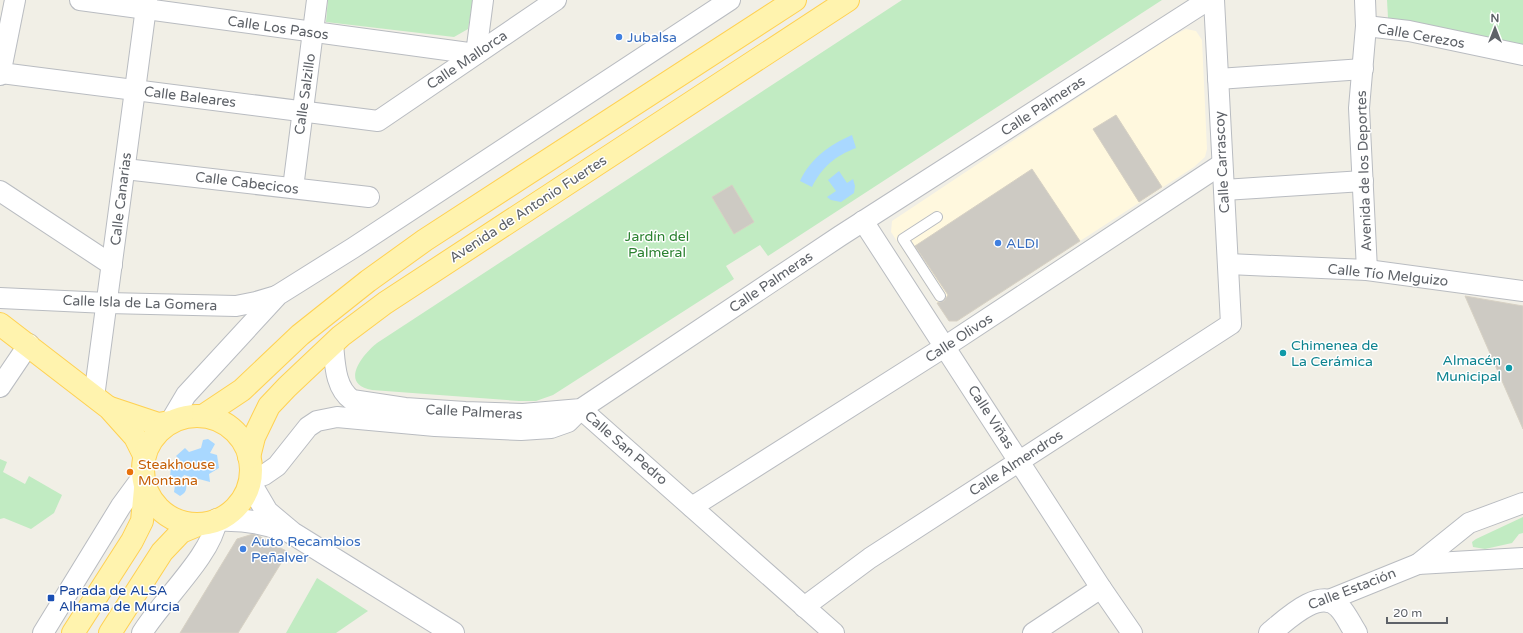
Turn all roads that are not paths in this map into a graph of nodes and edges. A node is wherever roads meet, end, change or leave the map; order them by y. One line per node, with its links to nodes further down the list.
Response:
1 (15, 0): 18 (street)
2 (80, 0): 12 (street, Calle Los Pasos)
3 (317, 0): 14 (street, Calle Salzillo)
4 (484, 0): 15 (street)
5 (556, 0): 15 (street, Calle Mallorca)
6 (730, 0): 36 (street)
7 (795, 0): 48 (main road)
8 (848, 0): 43 (main road, Avenida de Antonio Fuertes)
9 (1208, 0): 31 (street, Calle Palmeras)
10 (1214, 0): 19 (street, Calle Carrascoy)
11 (1365, 0): 13 (street, Avenida de los Deportes)
12 (147, 5): 14 (street, Calle Los Pasos); 20 (street, Calle Canarias)
13 (1366, 26): 16 (street, Calle Cerezos); 17 (street, Avenida de los Deportes)
14 (313, 32): 15 (street, Calle Los Pasos); 21 (street, Calle Salzillo)
15 (476, 54): 22 (street, Calle Mallorca)
16 (1523, 55)
17 (1363, 69): 19 (street); 25 (street, Avenida de los Deportes)
18 (0, 74): 20 (street, Calle Baleares)
19 (1218, 79): 23 (street, Calle Carrascoy)
20 (135, 90): 21 (street, Calle Baleares); 24 (street, Calle Canarias)
21 (302, 110): 22 (street, Calle Baleares); 26 (street, Calle Salzillo)
22 (378, 121)
23 (1222, 164): 27 (street, Calle Carrascoy); 44 (street, Calle Olivos)
24 (125, 169): 26 (street, Calle Cabecicos); 32 (street, Calle Canarias)
25 (1363, 181): 27 (street); 34 (street, Avenida de los Deportes)
26 (293, 188): 29 (street, Calle Cabecicos)
27 (1224, 190): 33 (street, Calle Carrascoy)
28 (0, 191): 32 (street)
29 (369, 197)
30 (937, 216): 37 (lane)
31 (864, 221): 44 (street, Calle Viñas); 47 (street, Calle Palmeras)
32 (112, 264): 39 (street, Calle Canarias)
33 (1228, 264): 34 (street, Calle Tío Melguizo); 41 (street, Calle Carrascoy)
34 (1367, 270): 35 (street, Calle Tío Melguizo)
35 (1523, 291)
36 (278, 295): 39 (street, Calle Isla de La Gomera); 49 (street)
37 (940, 296)
38 (0, 298): 39 (street, Calle Isla de La Gomera)
39 (107, 303): 46 (street, Calle Canarias)
40 (0, 324): 42 (main road)
41 (1231, 324): 52 (street, Calle Almendros)
42 (29, 344): 45 (street); 46 (main road)
43 (333, 344): 47 (street, Calle Palmeras); 51 (main road, Avenida de Antonio Fuertes)
44 (946, 346): 52 (street, Calle Viñas); 56 (street, Calle Olivos)
45 (0, 387)
46 (102, 402): 49 (main road); 50 (main road)
47 (581, 409): 53 (street, Calle San Pedro); 56 (street, Calle San Pedro)
48 (203, 416): 49 (main road); 51 (main road)
49 (170, 422): 50 (main road)
50 (144, 455): 54 (main road)
51 (249, 457): 53 (main road)
52 (1020, 461): 61 (street, Calle Viñas); 63 (street, Calle Almendros)
53 (250, 482): 57 (main road); 58 (main road)
54 (144, 483): 57 (main road); 65 (street); 66 (main road)
55 (1523, 503): 60 (street, Calle Estación)
56 (692, 507): 63 (street, Calle San Pedro)
57 (209, 522): 58 (main road); 64 (street); 67 (main road)
58 (292, 533): 68 (main road)
59 (1523, 558): 60 (street, Calle Estación)
60 (1418, 564): 62 (street, Calle Estación)
61 (1101, 588): 70 (street); 71 (street, Calle Viñas)
62 (1329, 600): 72 (main road, Calle Estación); 73 (main road)
63 (804, 607): 69 (street, Calle San Pedro)
64 (143, 632)
65 (43, 633)
66 (73, 633)
67 (110, 633)
68 (453, 633)
69 (834, 633)
70 (1033, 633)
71 (1132, 633)
72 (1270, 633)
73 (1356, 633)

